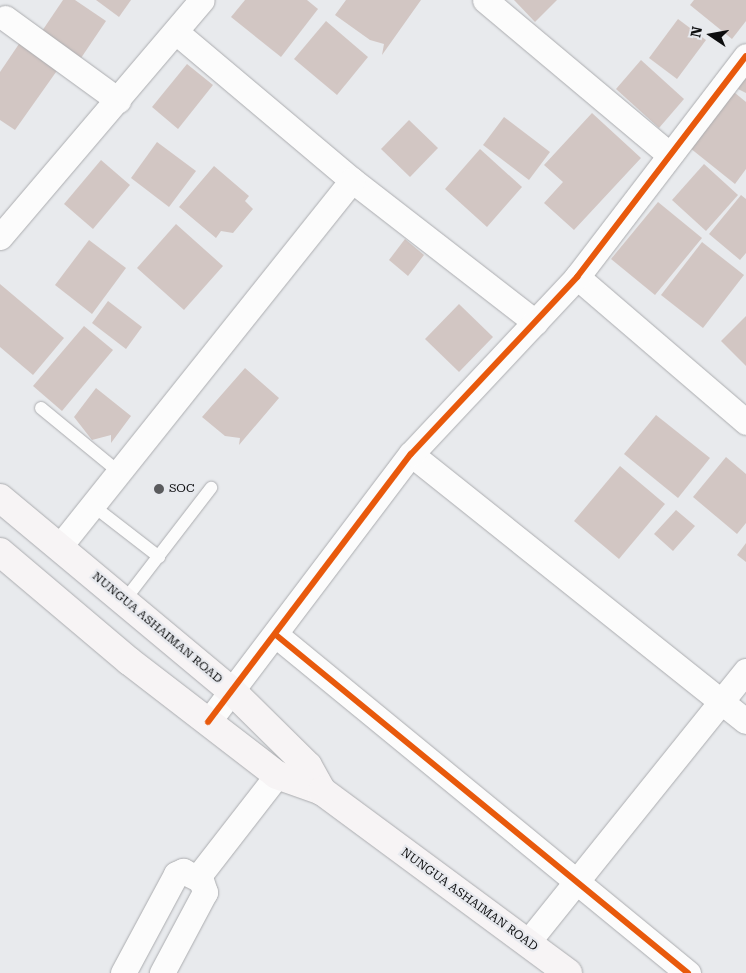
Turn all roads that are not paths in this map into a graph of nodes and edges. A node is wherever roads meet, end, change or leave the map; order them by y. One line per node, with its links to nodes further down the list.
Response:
1 (202, 0): 4 (street)
2 (485, 0): 7 (street)
3 (2, 19): 6 (street)
4 (176, 32): 6 (street); 8 (street)
5 (746, 56): 7 (street)
6 (118, 100): 9 (street)
7 (670, 155): 10 (street)
8 (352, 180): 11 (street); 15 (street)
9 (0, 237)
10 (577, 277): 11 (street); 13 (street)
11 (535, 322): 14 (street)
12 (41, 408): 15 (lane)
13 (746, 422)
14 (412, 454): 23 (street); 26 (street)
15 (119, 472): 18 (street)
16 (211, 488): 21 (lane)
17 (0, 498): 19 (main road, NUNGUA ASHAIMAN ROAD)
18 (92, 505): 19 (street); 21 (lane)
19 (60, 546): 22 (main road, NUNGUA ASHAIMAN ROAD)
20 (0, 552): 28 (main road, NUNGUA ASHAIMAN ROAD)
21 (159, 557): 22 (lane)
22 (124, 601): 25 (main road, NUNGUA ASHAIMAN ROAD)
23 (276, 635): 25 (street); 32 (street)
24 (746, 671): 26 (street)
25 (233, 692): 28 (street); 30 (main road, NUNGUA ASHAIMAN ROAD)
26 (722, 700): 27 (street); 32 (street)
27 (746, 721)
28 (208, 722): 29 (main road, NUNGUA ASHAIMAN ROAD)
29 (277, 775): 30 (main road, NUNGUA ASHAIMAN ROAD); 31 (street)
30 (322, 791): 33 (main road, NUNGUA ASHAIMAN ROAD)
31 (198, 878): 34 (street); 35 (street)
32 (574, 882): 33 (street); 37 (street)
33 (527, 943): 36 (main road, NUNGUA ASHAIMAN ROAD)
34 (123, 973)
35 (162, 973)
36 (568, 973)
37 (688, 973)

